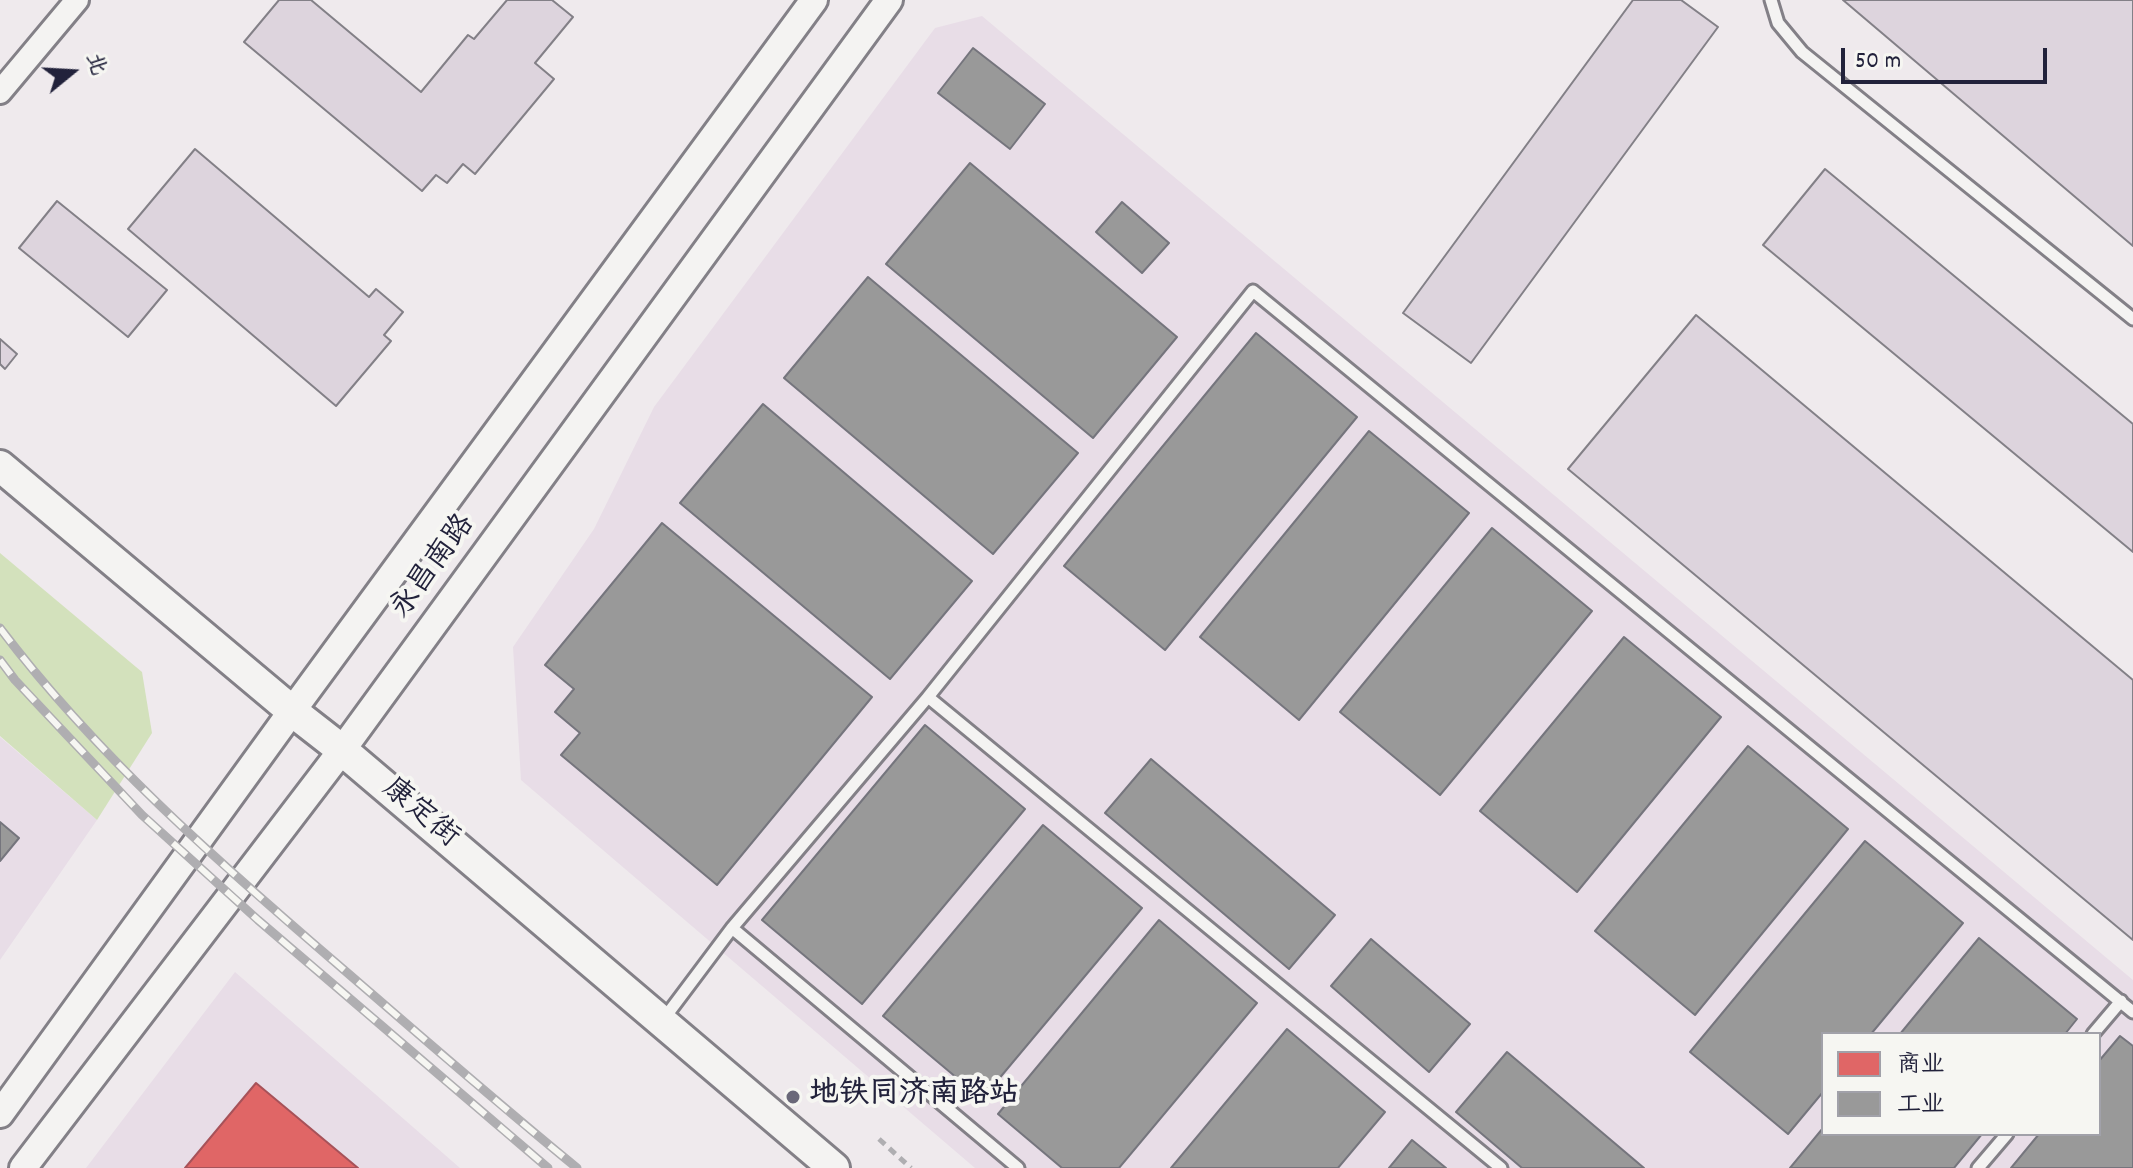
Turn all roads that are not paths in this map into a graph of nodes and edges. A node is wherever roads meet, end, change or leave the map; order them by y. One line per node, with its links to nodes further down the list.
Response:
1 (77, 0): 5 (street)
2 (814, 0): 9 (street, 永昌南路)
3 (889, 0): 10 (street, 永昌南路)
4 (1771, 0): 6 (lane)
5 (0, 92)
6 (2133, 319)
7 (0, 466): 9 (main road, 康定街)
8 (928, 697): 11 (lane); 12 (lane); 21 (lane)
9 (292, 711): 10 (main road, 康定街); 16 (street, 永昌南路)
10 (342, 750): 14 (main road, 康定街); 18 (street, 永昌南路)
11 (732, 928): 14 (lane); 20 (lane)
12 (2121, 1001): 13 (lane); 15 (lane)
13 (2133, 1012)
14 (663, 1021): 19 (main road, 康定街)
15 (2095, 1032)
16 (0, 1114)
17 (2005, 1136): 22 (lane)
18 (23, 1168)
19 (834, 1168)
20 (1018, 1168)
21 (1501, 1168)
22 (1978, 1168)

